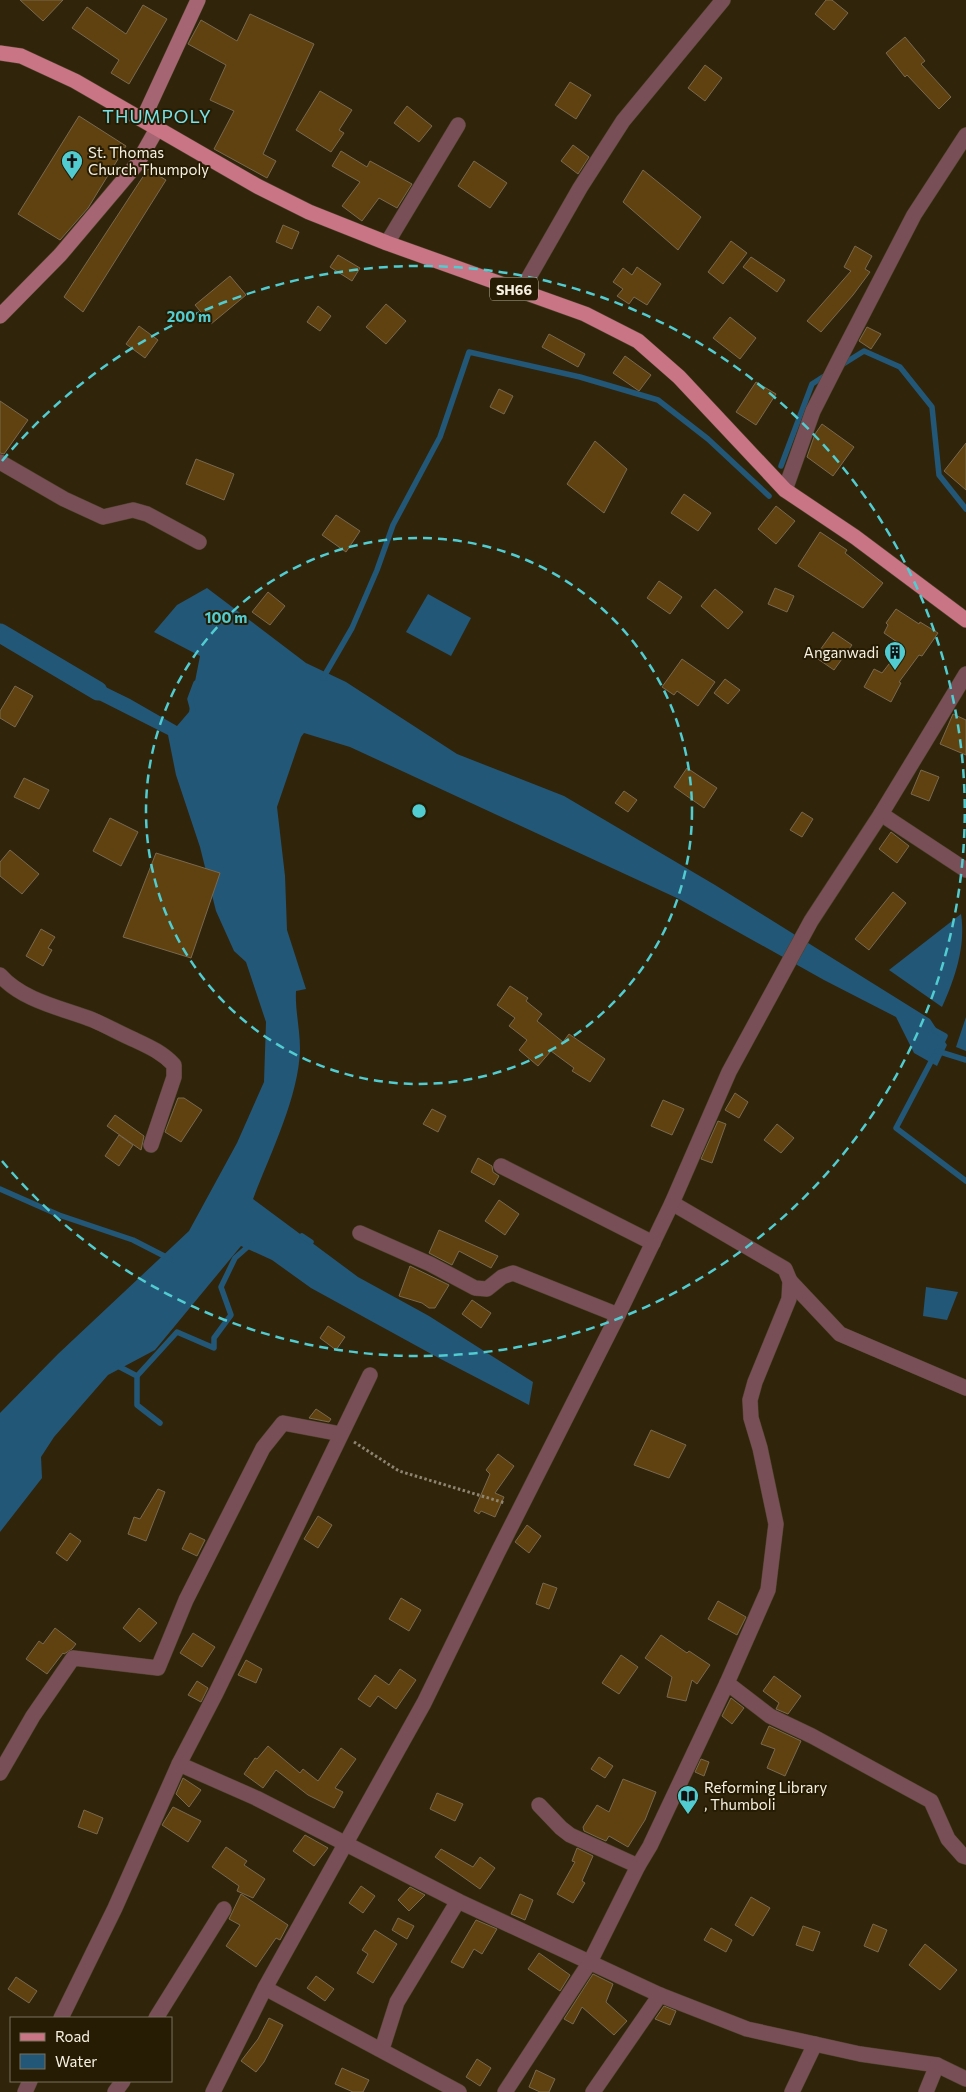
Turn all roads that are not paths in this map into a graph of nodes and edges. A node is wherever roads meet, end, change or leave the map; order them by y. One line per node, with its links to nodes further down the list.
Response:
1 (198, 0): 4 (main road)
2 (723, 0): 9 (street)
3 (0, 53): 4 (main road, SH66)
4 (142, 119): 6 (main road, SH66)
5 (458, 125): 8 (street)
6 (158, 127): 8 (main road, SH66); 10 (main road)
7 (966, 135): 12 (street)
8 (387, 242): 9 (main road, SH66)
9 (520, 291): 12 (main road, SH66)
10 (0, 316)
11 (0, 462): 13 (street)
12 (786, 490): 14 (main road, SH66)
13 (199, 542)
14 (966, 620)
15 (966, 674): 16 (street)
16 (881, 814): 17 (street); 21 (street)
17 (966, 870)
18 (0, 975): 19 (street)
19 (151, 1145)
20 (501, 1166): 23 (street)
21 (672, 1203): 23 (street); 24 (street)
22 (360, 1234): 25 (street)
23 (653, 1242): 25 (street)
24 (790, 1281): 27 (street); 29 (street)
25 (618, 1315): 33 (street)
26 (370, 1375): 28 (street)
27 (966, 1388)
28 (341, 1434): 30 (street); 31 (street)
29 (726, 1683): 34 (street); 35 (street)
30 (178, 1764): 33 (street); 41 (street)
31 (0, 1773)
32 (539, 1805): 35 (street)
33 (345, 1842): 36 (street); 39 (street)
34 (966, 1857)
35 (638, 1866): 38 (street)
36 (458, 1901): 38 (street); 44 (street)
37 (224, 1909): 42 (street)
38 (590, 1962): 40 (street); 49 (street)
39 (265, 1988): 44 (street); 47 (street)
40 (660, 1995): 43 (street); 50 (street)
41 (61, 2017)
42 (157, 2017)
43 (815, 2044): 45 (street); 51 (street)
44 (382, 2049): 48 (street)
45 (937, 2065): 46 (street); 52 (street)
46 (966, 2079)
47 (213, 2092)
48 (459, 2092)
49 (505, 2092)
50 (593, 2092)
51 (792, 2092)
52 (926, 2092)

